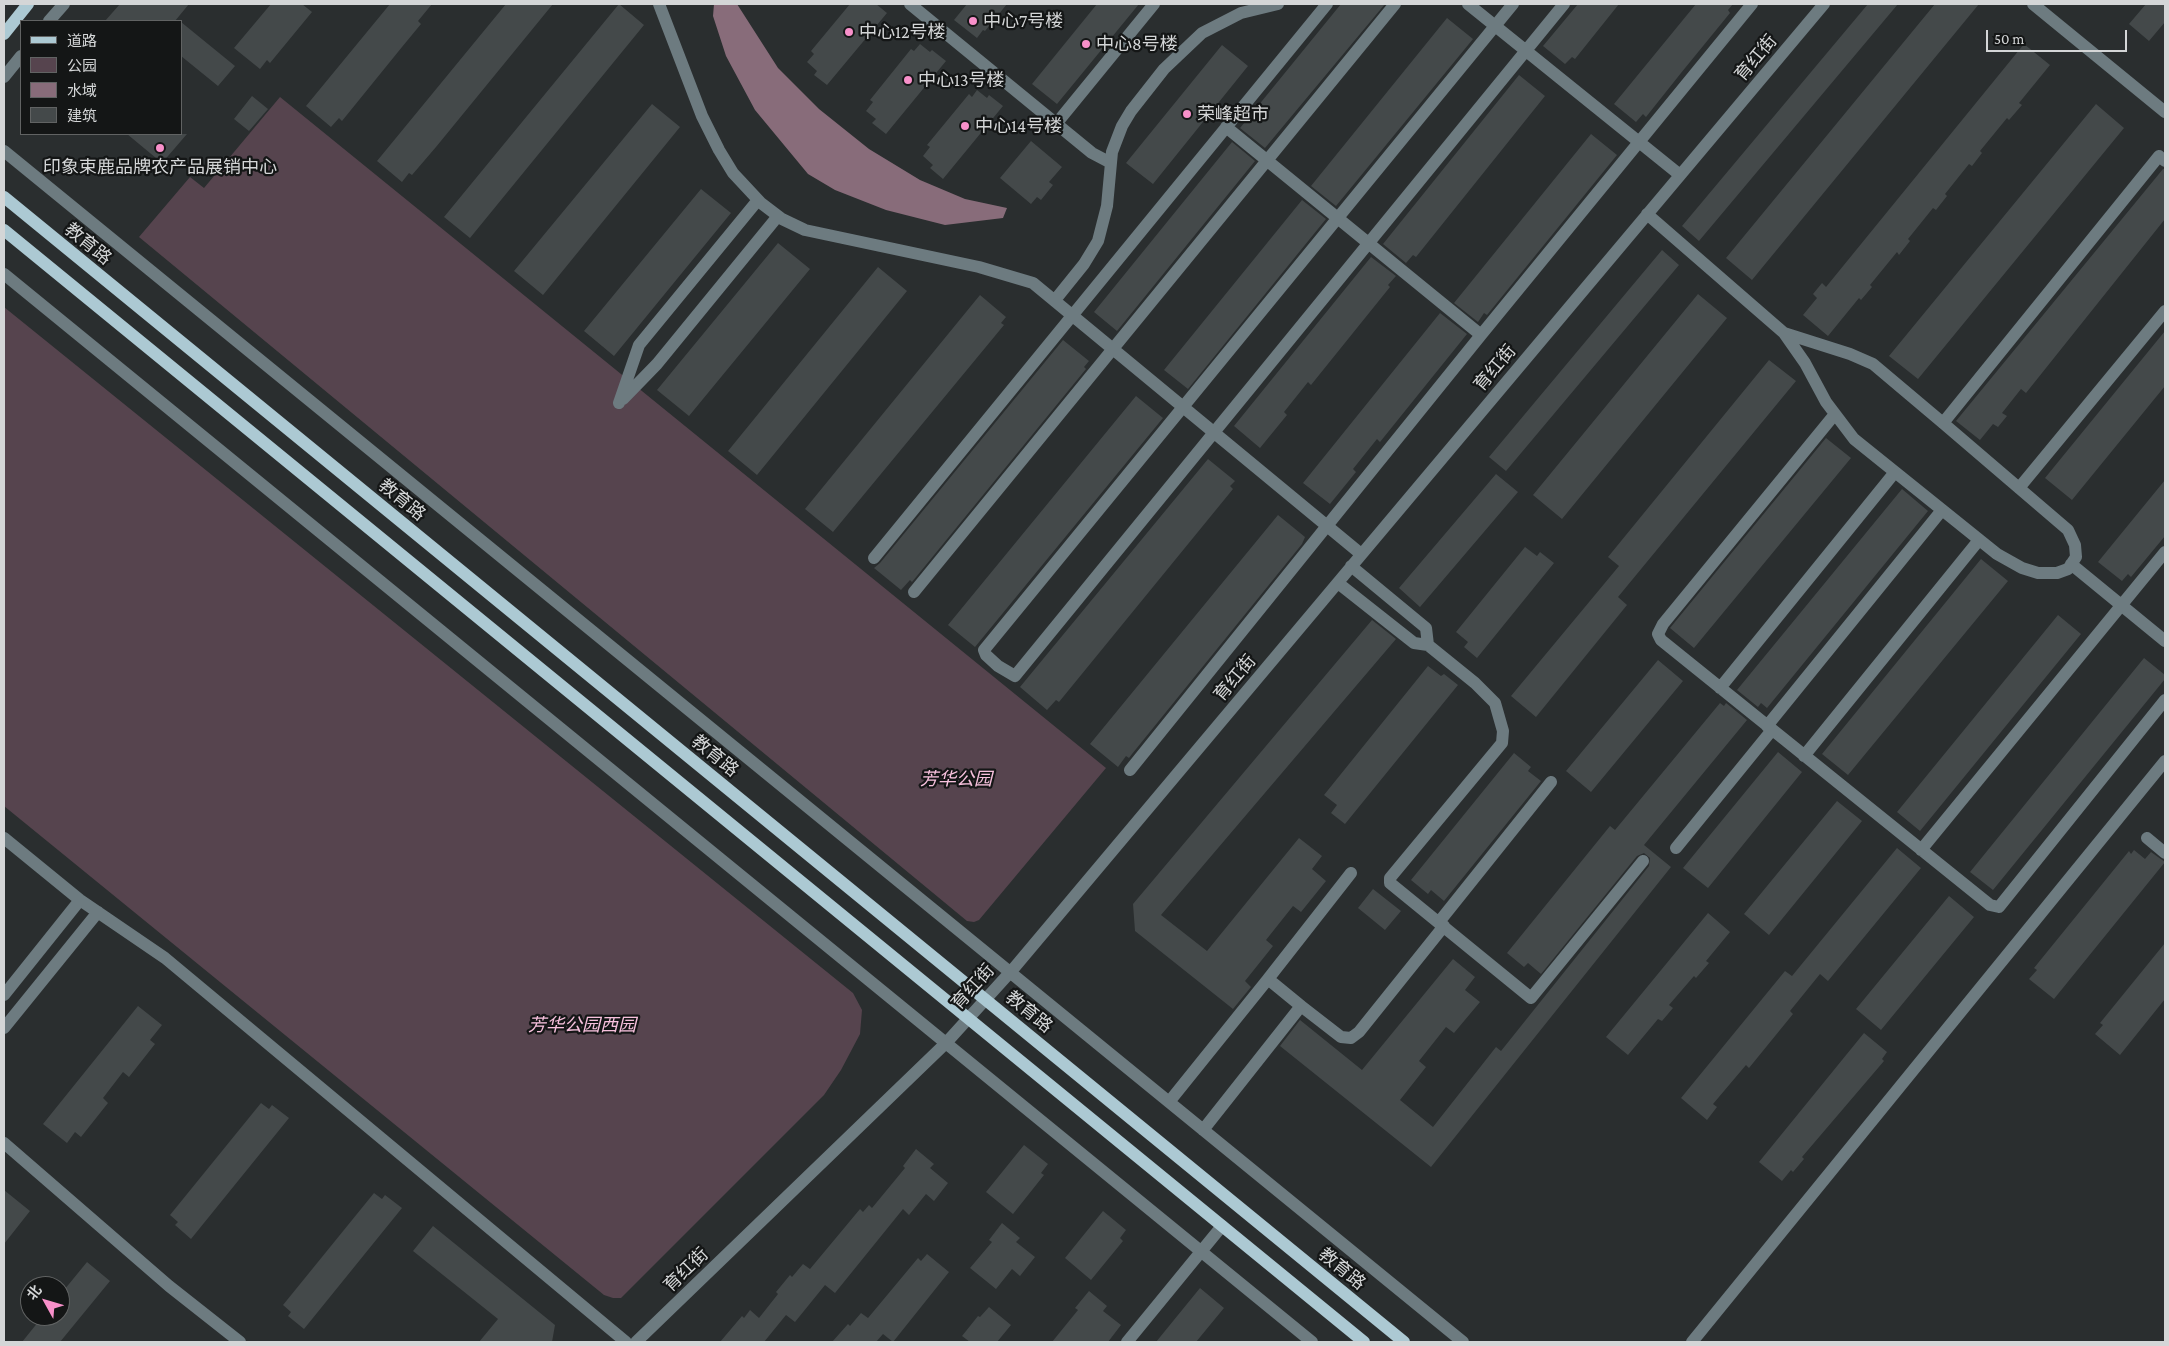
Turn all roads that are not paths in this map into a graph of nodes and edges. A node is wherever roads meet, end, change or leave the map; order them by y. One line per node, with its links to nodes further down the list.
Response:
1 (28, 4): 18 (main road)
2 (64, 4): 16 (street)
3 (659, 4): 32 (street)
4 (910, 4): 23 (street)
5 (1154, 4): 23 (street)
6 (1278, 4): 15 (street)
7 (1327, 4): 24 (street)
8 (1395, 4): 27 (street)
9 (1468, 4): 17 (street)
10 (1513, 4): 17 (street)
11 (1564, 4): 19 (street)
12 (1752, 4): 25 (street)
13 (1824, 4): 30 (street, 育红街)
14 (2033, 4): 22 (street)
15 (1250, 7): 29 (street)
16 (50, 20)
17 (1495, 25): 19 (street); 35 (street)
18 (4, 34)
19 (1526, 50): 25 (street); 37 (street)
20 (20, 57): 21 (street)
21 (4, 77)
22 (2165, 112)
23 (1056, 124): 29 (street)
24 (1226, 128): 27 (street); 41 (street)
25 (1639, 142): 30 (street); 43 (street)
26 (4, 151): 81 (street)
27 (1267, 160): 35 (street); 44 (street)
28 (2165, 161): 47 (street)
29 (1111, 163): 39 (street)
30 (1680, 175): 33 (street, 育红街)
31 (4, 197): 84 (main road, 教育路)
32 (758, 200): 34 (street); 34 (street)
33 (1647, 214): 42 (street); 55 (street, 育红街)
34 (778, 216): 39 (street)
35 (1337, 218): 37 (street); 45 (street)
36 (4, 230): 86 (main road)
37 (1368, 244): 43 (street); 48 (street)
38 (4, 274): 88 (street)
39 (1054, 300): 41 (street)
40 (2165, 311): 50 (street)
41 (1073, 315): 44 (street); 56 (street)
42 (1784, 333): 46 (street); 47 (street)
43 (1481, 335): 52 (street)
44 (1113, 348): 45 (street); 60 (street)
45 (1183, 406): 48 (street); 48 (street)
46 (1835, 414): 49 (street); 64 (street)
47 (1943, 423): 50 (street)
48 (1214, 432): 52 (street)
49 (1895, 472): 51 (street); 64 (street)
50 (2019, 488): 57 (street)
51 (1942, 510): 53 (street); 66 (street)
52 (1327, 526): 55 (street); 69 (street)
53 (1979, 540): 57 (street); 67 (street)
54 (2165, 552): 61 (street)
55 (1361, 554): 58 (street, 育红街)
56 (874, 558)
57 (2071, 564): 61 (street)
58 (1351, 566): 59 (street, 育红街); 63 (street)
59 (1338, 582): 63 (street); 81 (street, 育红街)
60 (914, 592)
61 (2121, 605): 62 (street); 74 (street)
62 (2165, 641)
63 (1428, 645): 80 (street)
64 (1720, 688): 66 (street)
65 (2165, 700): 74 (street)
66 (1769, 728): 67 (street); 73 (street)
67 (1804, 756): 74 (street)
68 (2165, 761): 102 (street)
69 (1130, 770)
70 (1550, 782): 80 (street)
71 (4, 838): 78 (street)
72 (2146, 838): 75 (street)
73 (1676, 848)
74 (1921, 850)
75 (2165, 853)
76 (1643, 861): 80 (street)
77 (1351, 873): 82 (street)
78 (80, 900): 79 (street); 83 (street)
79 (98, 912): 87 (street); 95 (street)
80 (1441, 924): 85 (street)
81 (1010, 972): 84 (street, 育红街); 89 (street)
82 (1268, 979): 85 (street); 89 (street)
83 (4, 995)
84 (985, 1000): 86 (street, 育红街); 100 (main road, 教育路)
85 (1301, 1006): 90 (street)
86 (968, 1018): 88 (street, 育红街); 92 (main road)
87 (4, 1028)
88 (946, 1043): 93 (street); 96 (street, 育红街)
89 (1169, 1102): 90 (street)
90 (1203, 1130): 101 (street)
91 (4, 1143): 94 (street)
92 (1222, 1226): 93 (street); 99 (main road)
93 (1201, 1252): 97 (street); 98 (street)
94 (240, 1342)
95 (626, 1342)
96 (636, 1342)
97 (1127, 1342)
98 (1312, 1342)
99 (1364, 1342)
100 (1404, 1342)
101 (1463, 1342)
102 (1692, 1342)

